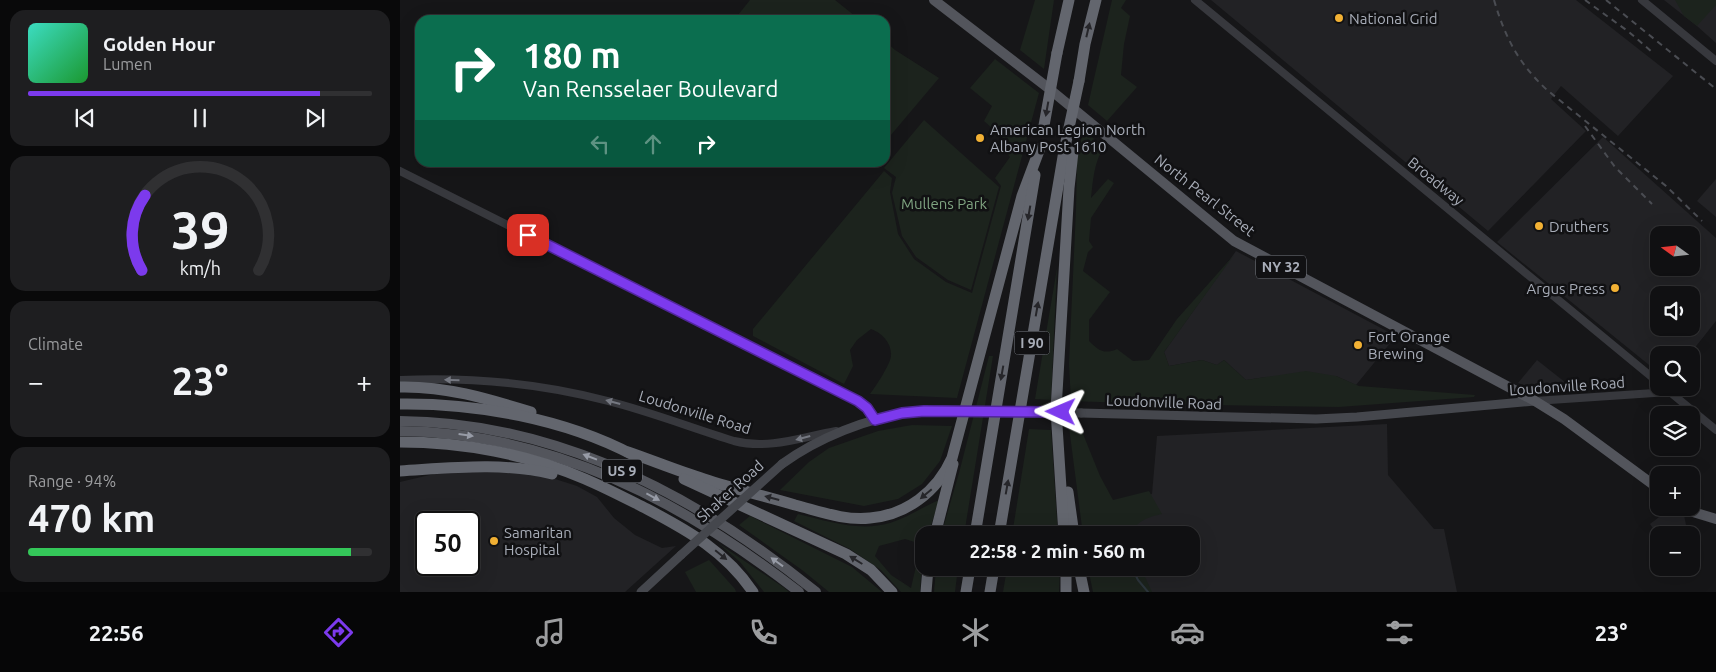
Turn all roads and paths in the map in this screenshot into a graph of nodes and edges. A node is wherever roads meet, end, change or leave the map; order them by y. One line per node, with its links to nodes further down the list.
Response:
1 (934, 0): 15 (main road, North Pearl Street / NY 32)
2 (1069, 0): 7 (highway, I 90, one-way to 7, bridge)
3 (1096, 0): 8 (highway, I 90, one-way to 3, bridge)
4 (1195, 0): 10 (street, Broadway)
5 (1642, 0): 6 (street)
6 (1716, 61)
7 (1040, 148): 24 (highway); 33 (highway, I 90, one-way to 33)
8 (1069, 151): 23 (highway); 34 (highway, I 90, one-way to 8)
9 (400, 171): 17 (street)
10 (1650, 376)
11 (400, 380): 19 (street, Loudonville Road, one-way to 11)
12 (400, 387): 22 (highway)
13 (1650, 391): 15 (street, Loudonville Road)
14 (1674, 396): 20 (street)
15 (1535, 401): 17 (main road, Loudonville Road, bridge); 28 (main road, North Pearl Street / NY 32)
16 (400, 404): 22 (highway)
17 (875, 420): 19 (main road, Loudonville Road)
18 (400, 421): 45 (main road, US 9, one-way to 18)
19 (851, 428): 42 (main road, Shaker Road, bridge)
20 (1716, 430)
21 (400, 431): 44 (main road, US 9, one-way to 44)
22 (583, 434): 26 (highway)
23 (1057, 434): 35 (highway); 36 (highway)
24 (958, 438): 26 (highway, one-way to 26); 32 (highway)
25 (400, 442): 29 (highway)
26 (628, 452): 46 (highway, one-way to 26)
27 (400, 471): 29 (highway)
28 (1650, 482)
29 (618, 495): 43 (highway, one-way to 43)
30 (1700, 514): 31 (main road)
31 (1716, 520)
32 (937, 526)
33 (977, 526)
34 (1001, 526)
35 (1063, 526)
36 (1073, 526)
37 (927, 576): 47 (highway)
38 (969, 576): 48 (highway)
39 (993, 576): 49 (highway)
40 (1066, 576): 50 (highway)
41 (1081, 576): 51 (highway)
42 (641, 592)
43 (753, 592)
44 (799, 592)
45 (816, 592)
46 (892, 592)
47 (926, 592)
48 (966, 592)
49 (990, 592)
50 (1066, 592)
51 (1084, 592)

